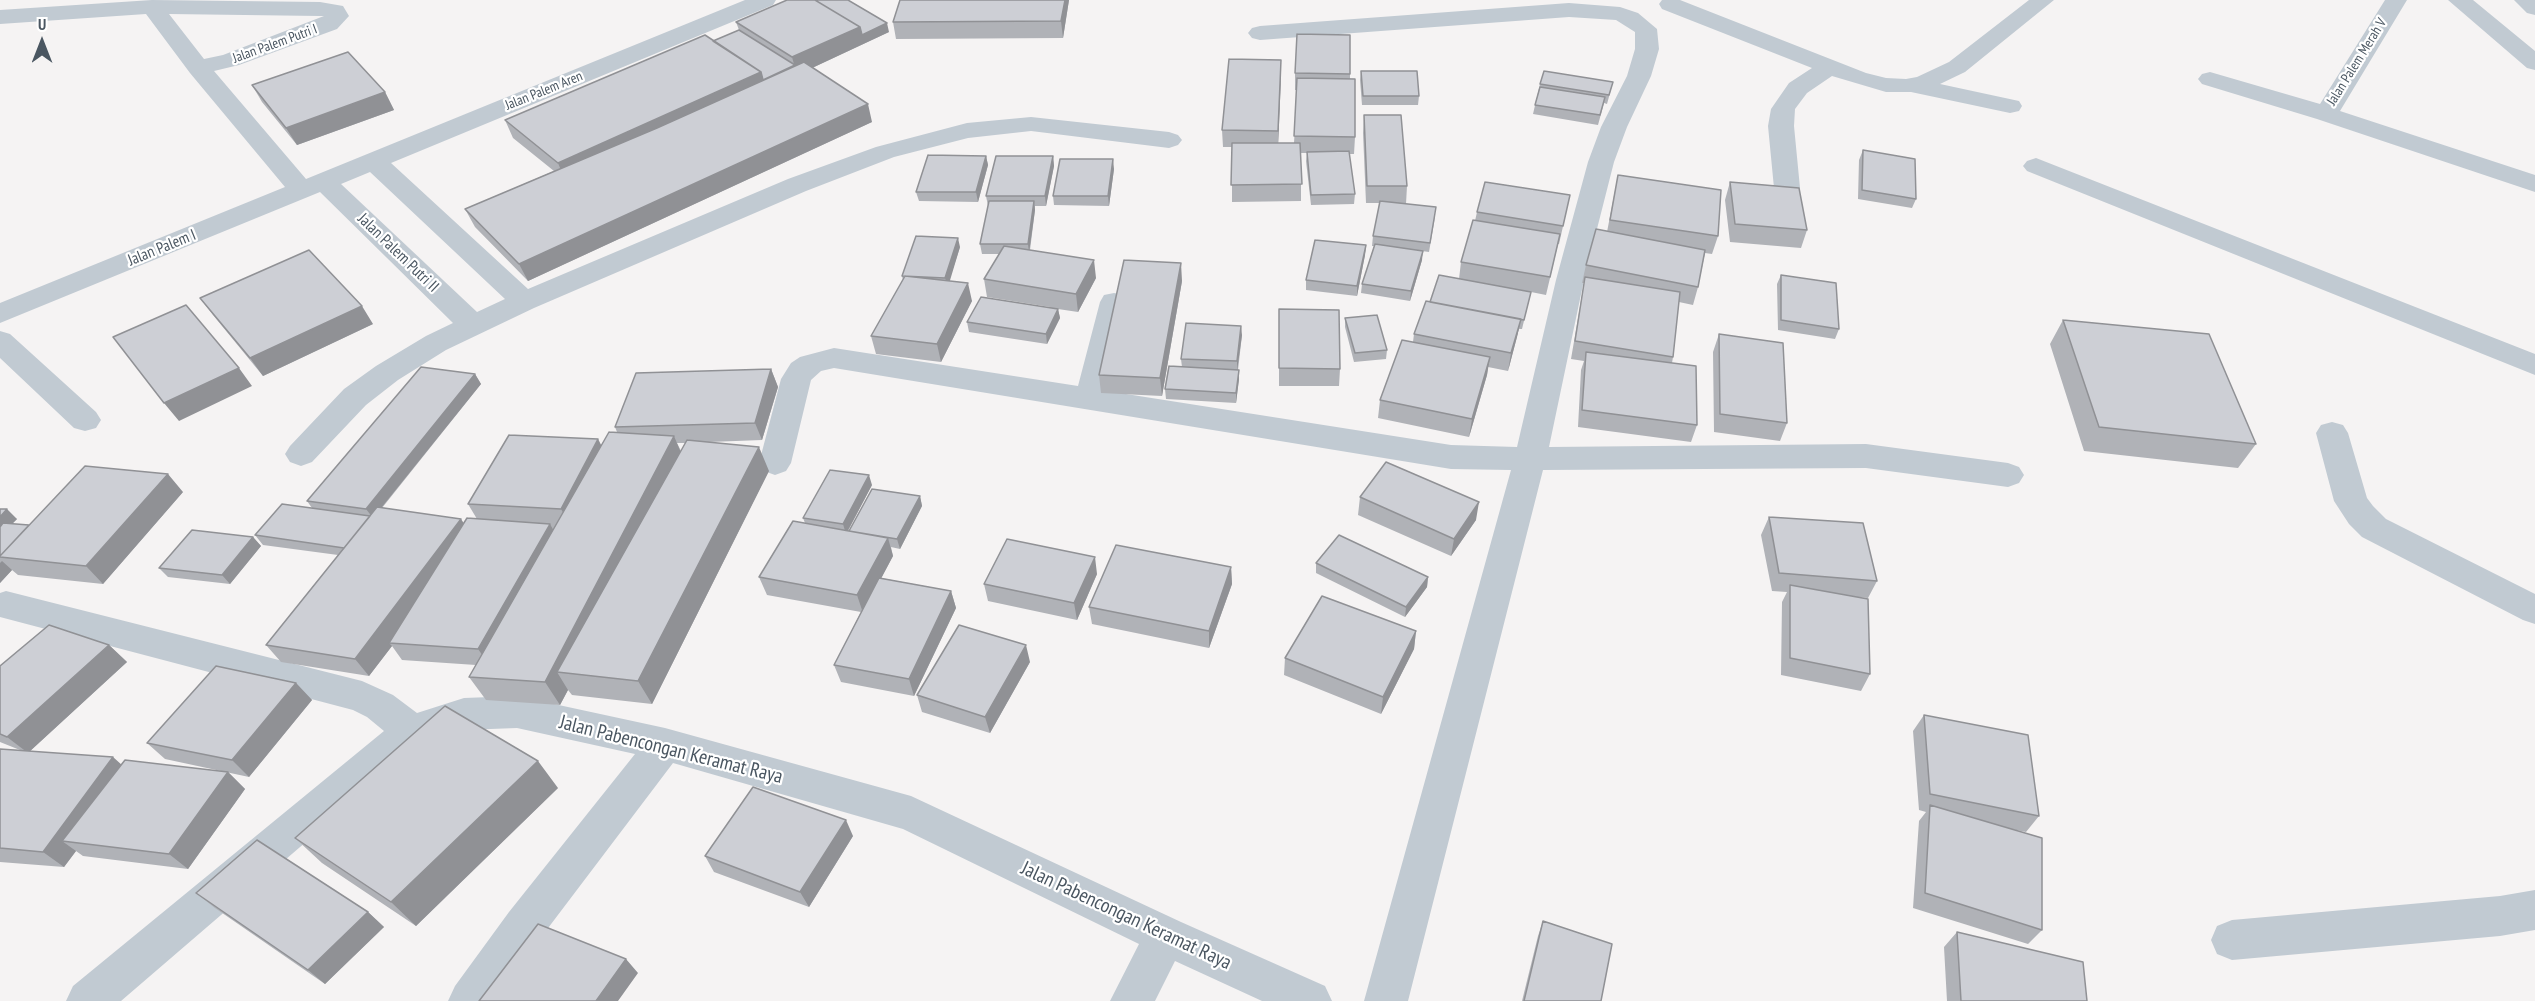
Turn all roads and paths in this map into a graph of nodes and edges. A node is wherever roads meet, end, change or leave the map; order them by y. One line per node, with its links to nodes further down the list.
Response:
1 (765, 0): 19 (street, Jalan Palem Aren)
2 (2043, 0): 15 (street)
3 (2396, 0): 17 (street, Jalan Palem Merah V)
4 (2460, 0): 11 (street)
5 (2525, 0): 8 (street)
6 (1670, 4): 12 (street)
7 (153, 7): 9 (street); 13 (street); 13 (street, Jalan Palem Putri I)
8 (2535, 8)
9 (0, 17)
10 (1260, 33): 34 (street)
11 (2535, 63)
12 (1830, 67): 15 (street); 23 (street)
13 (198, 68): 22 (street)
14 (2210, 79): 17 (street, Jalan Palem Merah V)
15 (1911, 85): 16 (street)
16 (2010, 106)
17 (2326, 114): 21 (street)
18 (1168, 140): 24 (street)
19 (374, 160): 22 (street, Jalan Palem Aren); 24 (street)
20 (2036, 166): 29 (street)
21 (2535, 184)
22 (312, 185): 26 (street, Jalan Palem I); 27 (street, Jalan Palem Putri II)
23 (1787, 188)
24 (524, 301): 27 (street)
25 (1114, 302): 30 (street)
26 (0, 314)
27 (472, 325): 33 (street)
28 (0, 341): 31 (street)
29 (2535, 365)
30 (1090, 399): 34 (street); 35 (street)
31 (85, 420)
32 (2332, 433): 38 (street)
33 (301, 454)
34 (1530, 459): 36 (street); 48 (street)
35 (775, 463)
36 (2008, 475)
37 (6, 605): 39 (street)
38 (2535, 610)
39 (411, 731): 40 (street, Jalan Pabencongan Keramat Raya); 44 (street, Jalan Pabencongan Keramat Raya)
40 (665, 744): 42 (street, Jalan Pabencongan Keramat Raya); 45 (street)
41 (2535, 910): 43 (street)
42 (1166, 936): 46 (street); 47 (street, Jalan Pabencongan Keramat Raya)
43 (2232, 940)
44 (88, 1001)
45 (470, 1001)
46 (1132, 1001)
47 (1310, 1001)
48 (1386, 1001)

